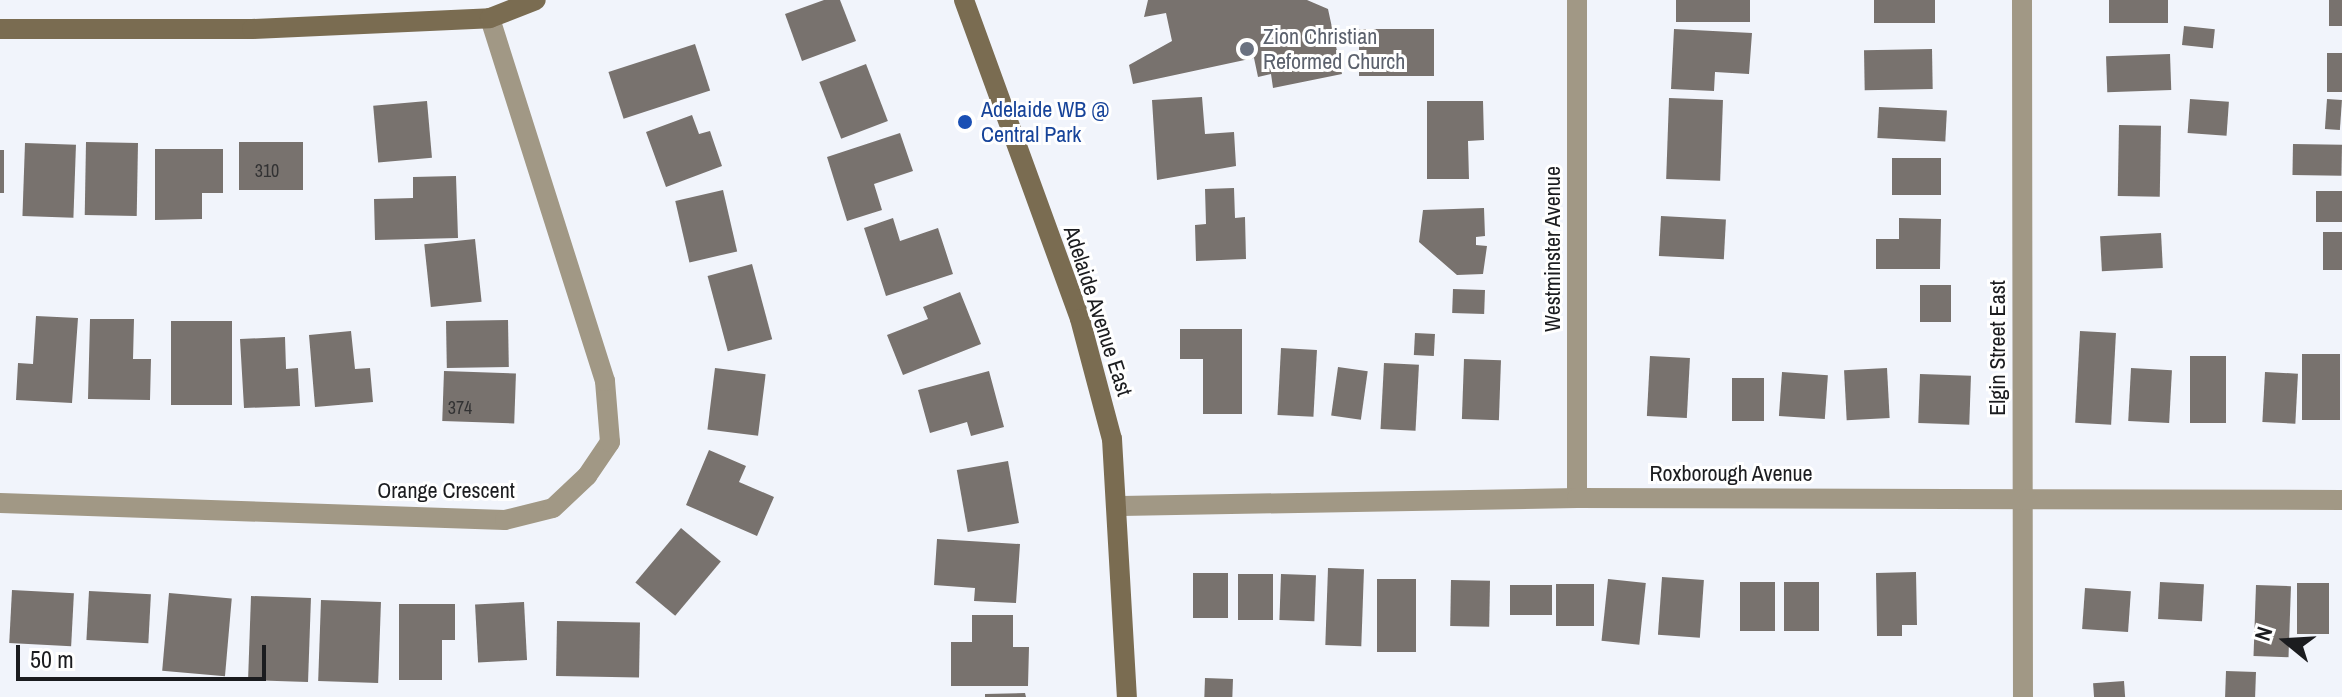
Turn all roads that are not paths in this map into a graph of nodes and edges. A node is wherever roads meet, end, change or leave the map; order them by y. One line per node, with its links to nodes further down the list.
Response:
1 (536, 0): 5 (main road)
2 (964, 0): 11 (main road, Adelaide Avenue East)
3 (1577, 0): 8 (street, Westminster Avenue)
4 (2022, 0): 7 (street, Elgin Street East)
5 (490, 18): 6 (main road); 10 (street, Orange Crescent)
6 (0, 29)
7 (2021, 497): 8 (street, Roxborough Avenue); 9 (street, Roxborough Avenue); 13 (street, Elgin Street East)
8 (1577, 498): 11 (street, Roxborough Avenue)
9 (2342, 500)
10 (0, 503)
11 (1121, 506): 12 (main road, Adelaide Avenue East)
12 (1127, 697)
13 (2023, 697)

